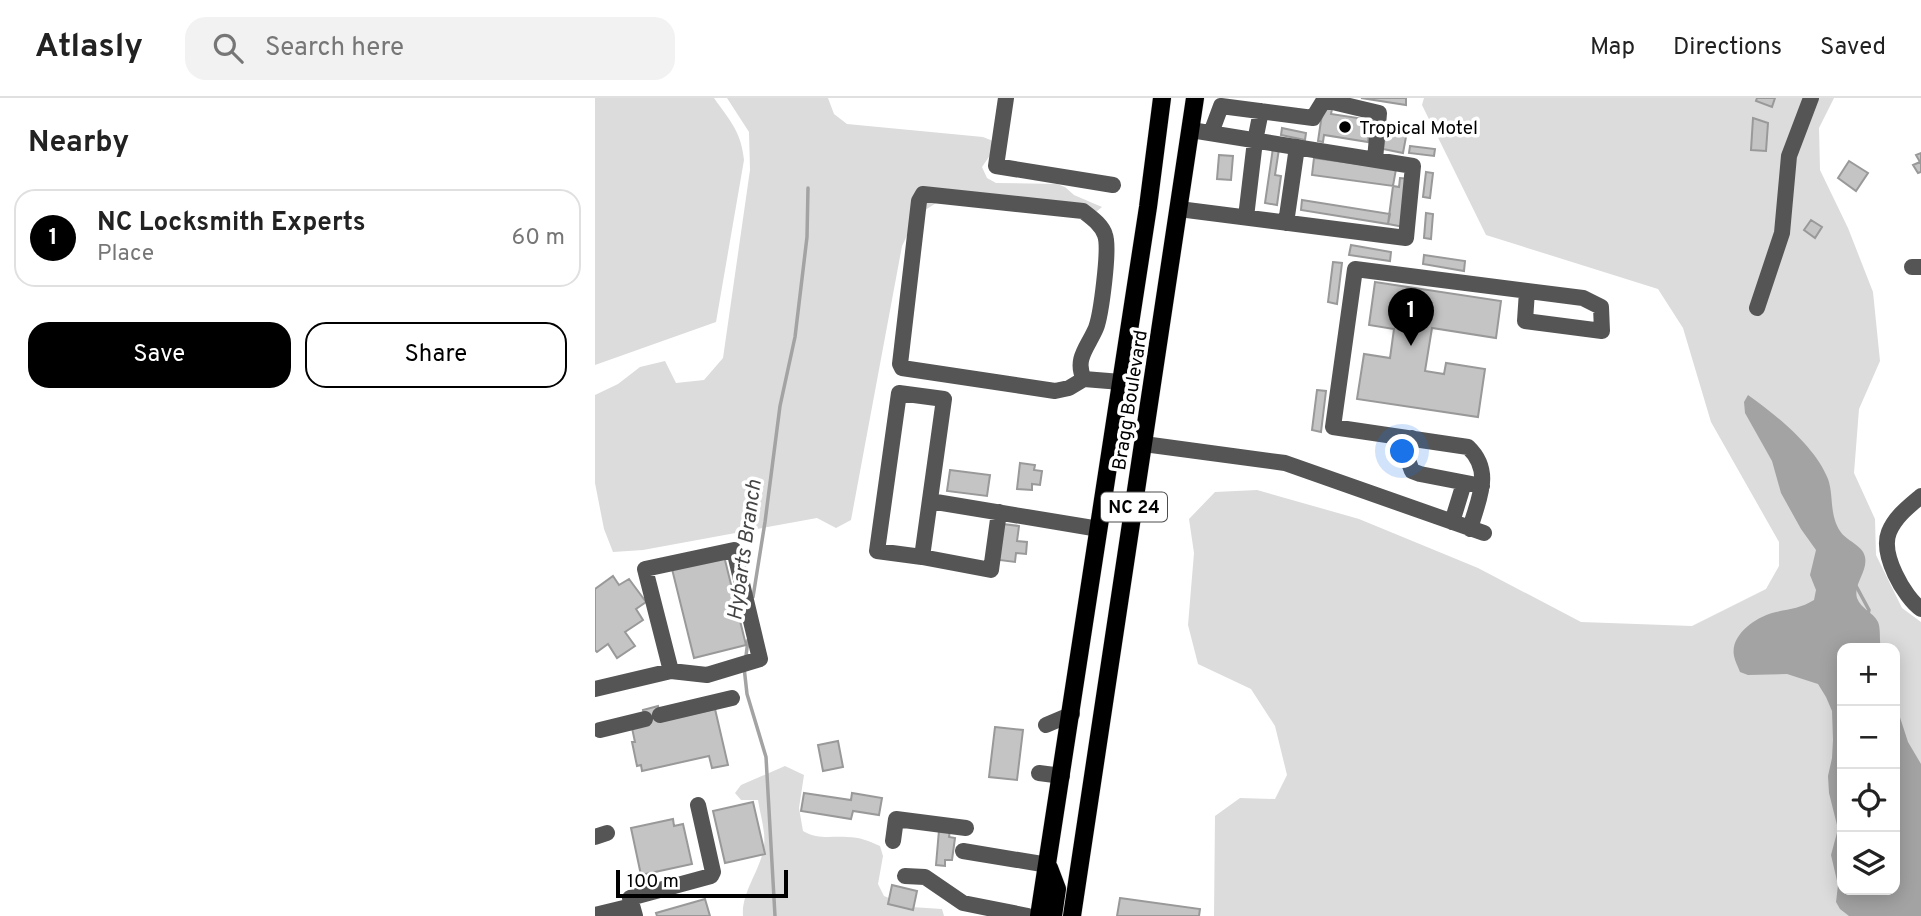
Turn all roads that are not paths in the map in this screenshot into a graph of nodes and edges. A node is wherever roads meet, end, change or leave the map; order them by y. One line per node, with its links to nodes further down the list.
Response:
1 (1006, 98): 12 (street)
2 (1162, 98): 21 (main road, Bragg Boulevard / NC 24)
3 (1195, 98): 7 (main road, Bragg Boulevard / NC 24)
4 (1811, 98): 18 (street)
5 (1261, 111): 6 (street); 8 (street); 9 (street)
6 (1313, 118): 10 (street); 11 (street)
7 (1191, 130): 8 (street); 13 (main road, Bragg Boulevard / NC 24)
8 (1211, 133): 9 (street)
9 (1255, 141): 10 (street); 14 (street)
10 (1303, 148): 11 (street); 15 (street)
11 (1375, 160): 15 (street)
12 (1113, 185)
13 (1179, 209): 14 (street); 23 (main road, Bragg Boulevard / NC 24)
14 (1247, 217): 15 (street)
15 (1286, 223)
16 (1527, 291): 17 (street); 19 (street); 22 (street)
17 (1564, 296): 19 (street); 19 (street)
18 (1757, 308)
19 (1561, 326)
20 (1084, 379): 20 (street); 21 (street)
21 (1121, 382): 30 (main road, Bragg Boulevard / NC 24)
22 (1412, 438): 24 (street); 25 (street)
23 (1144, 444): 29 (street); 52 (main road, Bragg Boulevard / NC 24)
24 (1464, 483): 25 (street); 29 (street)
25 (1482, 486): 29 (street)
26 (1921, 496): 32 (street)
27 (930, 501): 28 (street); 31 (street); 31 (street)
28 (999, 512): 30 (street); 31 (street)
29 (1452, 522)
30 (1099, 529): 36 (main road, Bragg Boulevard / NC 24)
31 (922, 557)
32 (1921, 609)
33 (671, 671): 33 (street); 34 (street)
34 (595, 690)
35 (732, 698): 38 (street)
36 (1072, 714): 37 (street); 40 (main road, Bragg Boulevard / NC 24)
37 (1046, 725)
38 (600, 730)
39 (1039, 773): 40 (street)
40 (1062, 776): 45 (main road, Bragg Boulevard / NC 24)
41 (698, 805): 47 (street)
42 (966, 828): 43 (street)
43 (893, 841)
44 (963, 851): 45 (street)
45 (1048, 865): 50 (main road, Bragg Boulevard / NC 24); 51 (main road)
46 (905, 876): 49 (street)
47 (634, 911): 48 (street)
48 (595, 915)
49 (1028, 916)
50 (1039, 916)
51 (1053, 916)
52 (1072, 916)

